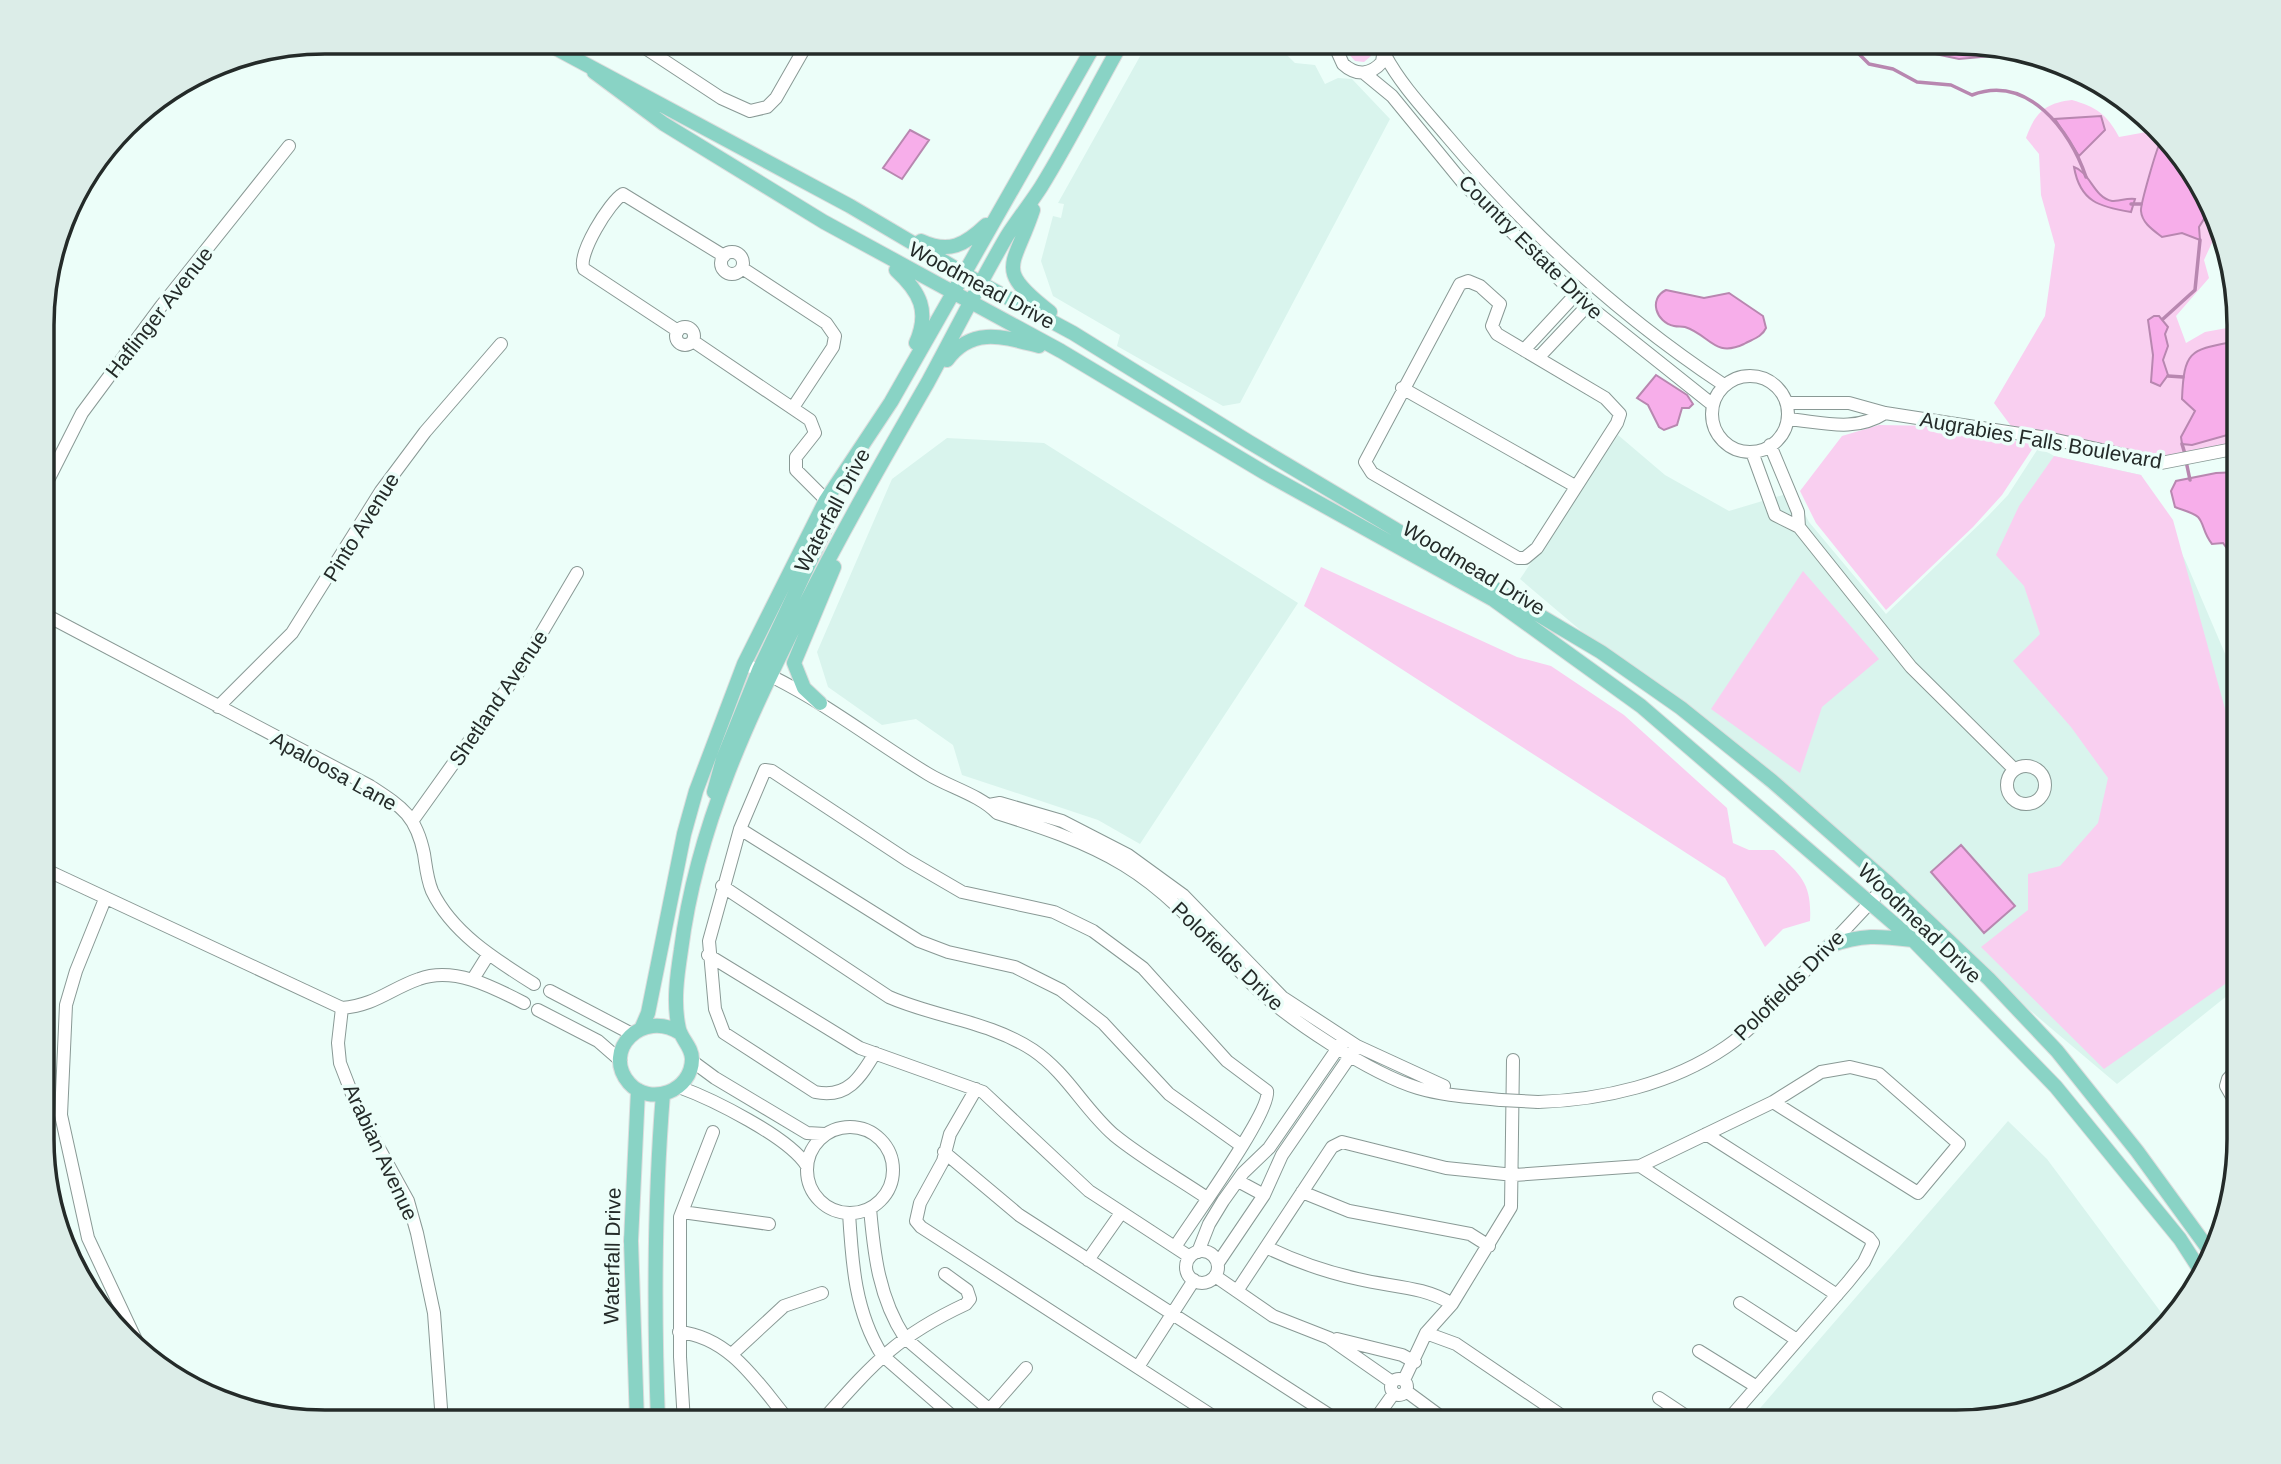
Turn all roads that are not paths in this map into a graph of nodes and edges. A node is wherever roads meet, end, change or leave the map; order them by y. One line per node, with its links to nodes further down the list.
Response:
1 (565, 54): 9 (main road, Woodmead Drive)
2 (654, 54): 3 (street)
3 (801, 54)
4 (1089, 54): 13 (main road, Waterfall Drive)
5 (1115, 54): 12 (main road, Waterfall Drive)
6 (1338, 54): 10 (street, Country Estate Drive)
7 (1383, 54): 10 (street)
8 (1387, 54): 17 (street, Country Estate Drive)
9 (591, 69): 14 (main road, Woodmead Drive); 15 (main road, Woodmead Drive)
10 (1364, 73): 21 (street, Country Estate Drive)
11 (289, 146): 40 (street, Haflinger Avenue)
12 (1042, 185): 18 (main road, Waterfall Drive); 23 (main road)
13 (1006, 199): 14 (main road); 16 (main road, Waterfall Drive)
14 (850, 206): 16 (main road, Woodmead Drive)
15 (824, 222): 19 (main road, Woodmead Drive); 31 (main road)
16 (963, 273): 18 (main road, Woodmead Drive); 19 (main road, Waterfall Drive)
17 (1585, 280): 20 (street, Country Estate Drive); 21 (street)
18 (982, 284): 22 (main road, Waterfall Drive); 23 (main road, Woodmead Drive)
19 (952, 294): 22 (main road, Woodmead Drive); 31 (main road, Waterfall Drive)
20 (1601, 294): 21 (street); 28 (street, Country Estate Drive)
21 (1582, 300): 25 (street); 27 (street); 33 (street, Country Estate Drive)
22 (971, 304): 26 (main road, Woodmead Drive); 29 (main road, Waterfall Drive)
23 (1073, 333): 55 (main road, Woodmead Drive)
24 (501, 344): 50 (street, Pinto Avenue)
25 (1524, 350): 27 (street); 30 (street)
26 (1061, 351): 29 (main road); 58 (main road, Woodmead Drive)
27 (1538, 358): 41 (street)
28 (1724, 385): 32 (street); 33 (street)
29 (925, 386): 43 (main road, Waterfall Drive)
30 (1402, 388): 41 (street); 41 (street)
31 (891, 402): 42 (main road, Waterfall Drive)
32 (1787, 403): 35 (street, Augrabies Falls Boulevard); 36 (street)
33 (1713, 405): 39 (street)
34 (794, 406): 34 (street); 42 (street)
35 (1885, 413): 36 (street, Augrabies Falls Boulevard); 38 (street, Augrabies Falls Boulevard)
36 (1788, 419): 37 (street)
37 (1770, 445): 39 (street); 44 (street)
38 (2227, 451)
39 (1752, 452): 44 (street)
40 (54, 468)
41 (1575, 486)
42 (826, 500): 47 (main road, Waterfall Drive); 48 (main road)
43 (847, 523): 48 (main road, Waterfall Drive); 49 (main road)
44 (1799, 527): 51 (street)
45 (577, 573): 52 (street, Shetland Avenue)
46 (54, 619): 50 (street, Apaloosa Lane)
47 (744, 664): 48 (street, Polofields Drive); 71 (main road, Waterfall Drive)
48 (764, 671): 49 (street, Polofields Drive); 72 (main road, Waterfall Drive)
49 (820, 703): 73 (street, Polofields Drive)
50 (218, 707): 52 (street, Apaloosa Lane)
51 (2014, 769)
52 (413, 820): 61 (street, Apaloosa Lane)
53 (740, 829): 56 (street); 87 (street); 87 (street)
54 (54, 874): 57 (street)
55 (1888, 883): 58 (street, Polofields Drive); 103 (main road, Woodmead Drive)
56 (722, 886): 62 (street); 97 (street)
57 (105, 899): 68 (street); 119 (street)
58 (1871, 902): 59 (main road, Woodmead Drive); 60 (street, Polofields Drive)
59 (1913, 940): 60 (main road); 109 (main road, Woodmead Drive)
60 (1829, 946): 74 (street, Polofields Drive, bridge)
61 (488, 955): 63 (street); 64 (street, Apaloosa Lane)
62 (708, 955): 75 (street); 75 (street)
63 (473, 979): 67 (street); 68 (street)
64 (534, 984)
65 (550, 991): 66 (street)
66 (571, 1002): 70 (street); 71 (street)
67 (524, 1003)
68 (342, 1008): 135 (street, Arabian Avenue)
69 (538, 1010): 70 (street)
70 (561, 1021): 76 (street)
71 (637, 1031): 72 (main road); 76 (main road)
72 (680, 1034): 78 (main road)
73 (1341, 1043): 74 (street, Polofields Drive); 88 (street)
74 (1354, 1050): 90 (street)
75 (875, 1053): 80 (street)
76 (621, 1060): 81 (main road)
77 (1513, 1060): 93 (street)
78 (692, 1061): 79 (main road); 85 (street)
79 (678, 1087): 82 (main road); 91 (street)
80 (976, 1089): 89 (street); 101 (street)
81 (638, 1090): 82 (main road); 136 (main road, Waterfall Drive)
82 (663, 1094): 137 (main road, Waterfall Drive)
83 (1773, 1102): 83 (street); 86 (street)
84 (713, 1132): 99 (street)
85 (825, 1134): 91 (street); 98 (street)
86 (1706, 1134): 92 (street); 115 (street)
87 (1242, 1146): 97 (street)
88 (1269, 1149): 90 (street); 94 (street)
89 (944, 1152): 108 (street); 129 (street)
90 (1282, 1155): 96 (street)
91 (807, 1166): 100 (street)
92 (1640, 1166): 93 (street); 115 (street)
93 (1514, 1175): 95 (street); 104 (street)
94 (1238, 1181): 96 (street); 107 (street)
95 (1302, 1192): 104 (street); 105 (street)
96 (1264, 1195): 110 (street)
97 (1206, 1198): 106 (street)
98 (870, 1208): 100 (street); 122 (street)
99 (682, 1212): 102 (street); 120 (street)
100 (849, 1213): 127 (street)
101 (1121, 1213): 106 (street); 108 (street)
102 (769, 1224)
103 (2205, 1244)
104 (1489, 1246): 117 (street)
105 (1266, 1247): 113 (street); 117 (street)
106 (1175, 1248): 107 (street)
107 (1194, 1254): 110 (street); 112 (street)
108 (1088, 1259): 118 (street)
109 (2196, 1264)
110 (1216, 1270): 112 (street); 113 (street)
111 (945, 1274): 122 (street)
112 (1194, 1280): 118 (street)
113 (1237, 1291): 123 (street)
114 (822, 1293): 126 (street)
115 (1837, 1295): 124 (street)
116 (1740, 1303): 124 (street)
117 (1452, 1304): 121 (street)
118 (1173, 1314): 129 (street); 143 (street)
119 (128, 1324)
120 (679, 1332): 126 (street); 138 (street)
121 (1426, 1334): 128 (street); 146 (street)
122 (905, 1338): 127 (street); 134 (street)
123 (1329, 1338): 128 (street); 131 (street)
124 (1797, 1340): 132 (street)
125 (1699, 1351): 132 (street)
126 (732, 1354): 139 (street)
127 (881, 1355): 140 (street); 141 (street)
128 (1415, 1362): 131 (street)
129 (1138, 1367): 142 (street)
130 (1026, 1368): 134 (street)
131 (1399, 1387): 144 (street); 145 (street)
132 (1756, 1387): 148 (street)
133 (1659, 1398): 147 (street)
134 (990, 1409)
135 (441, 1410)
136 (636, 1410)
137 (657, 1410)
138 (683, 1410)
139 (780, 1410)
140 (832, 1410)
141 (945, 1410)
142 (1204, 1410)
143 (1321, 1410)
144 (1380, 1410)
145 (1431, 1410)
146 (1553, 1410)
147 (1677, 1410)
148 (1737, 1410)

